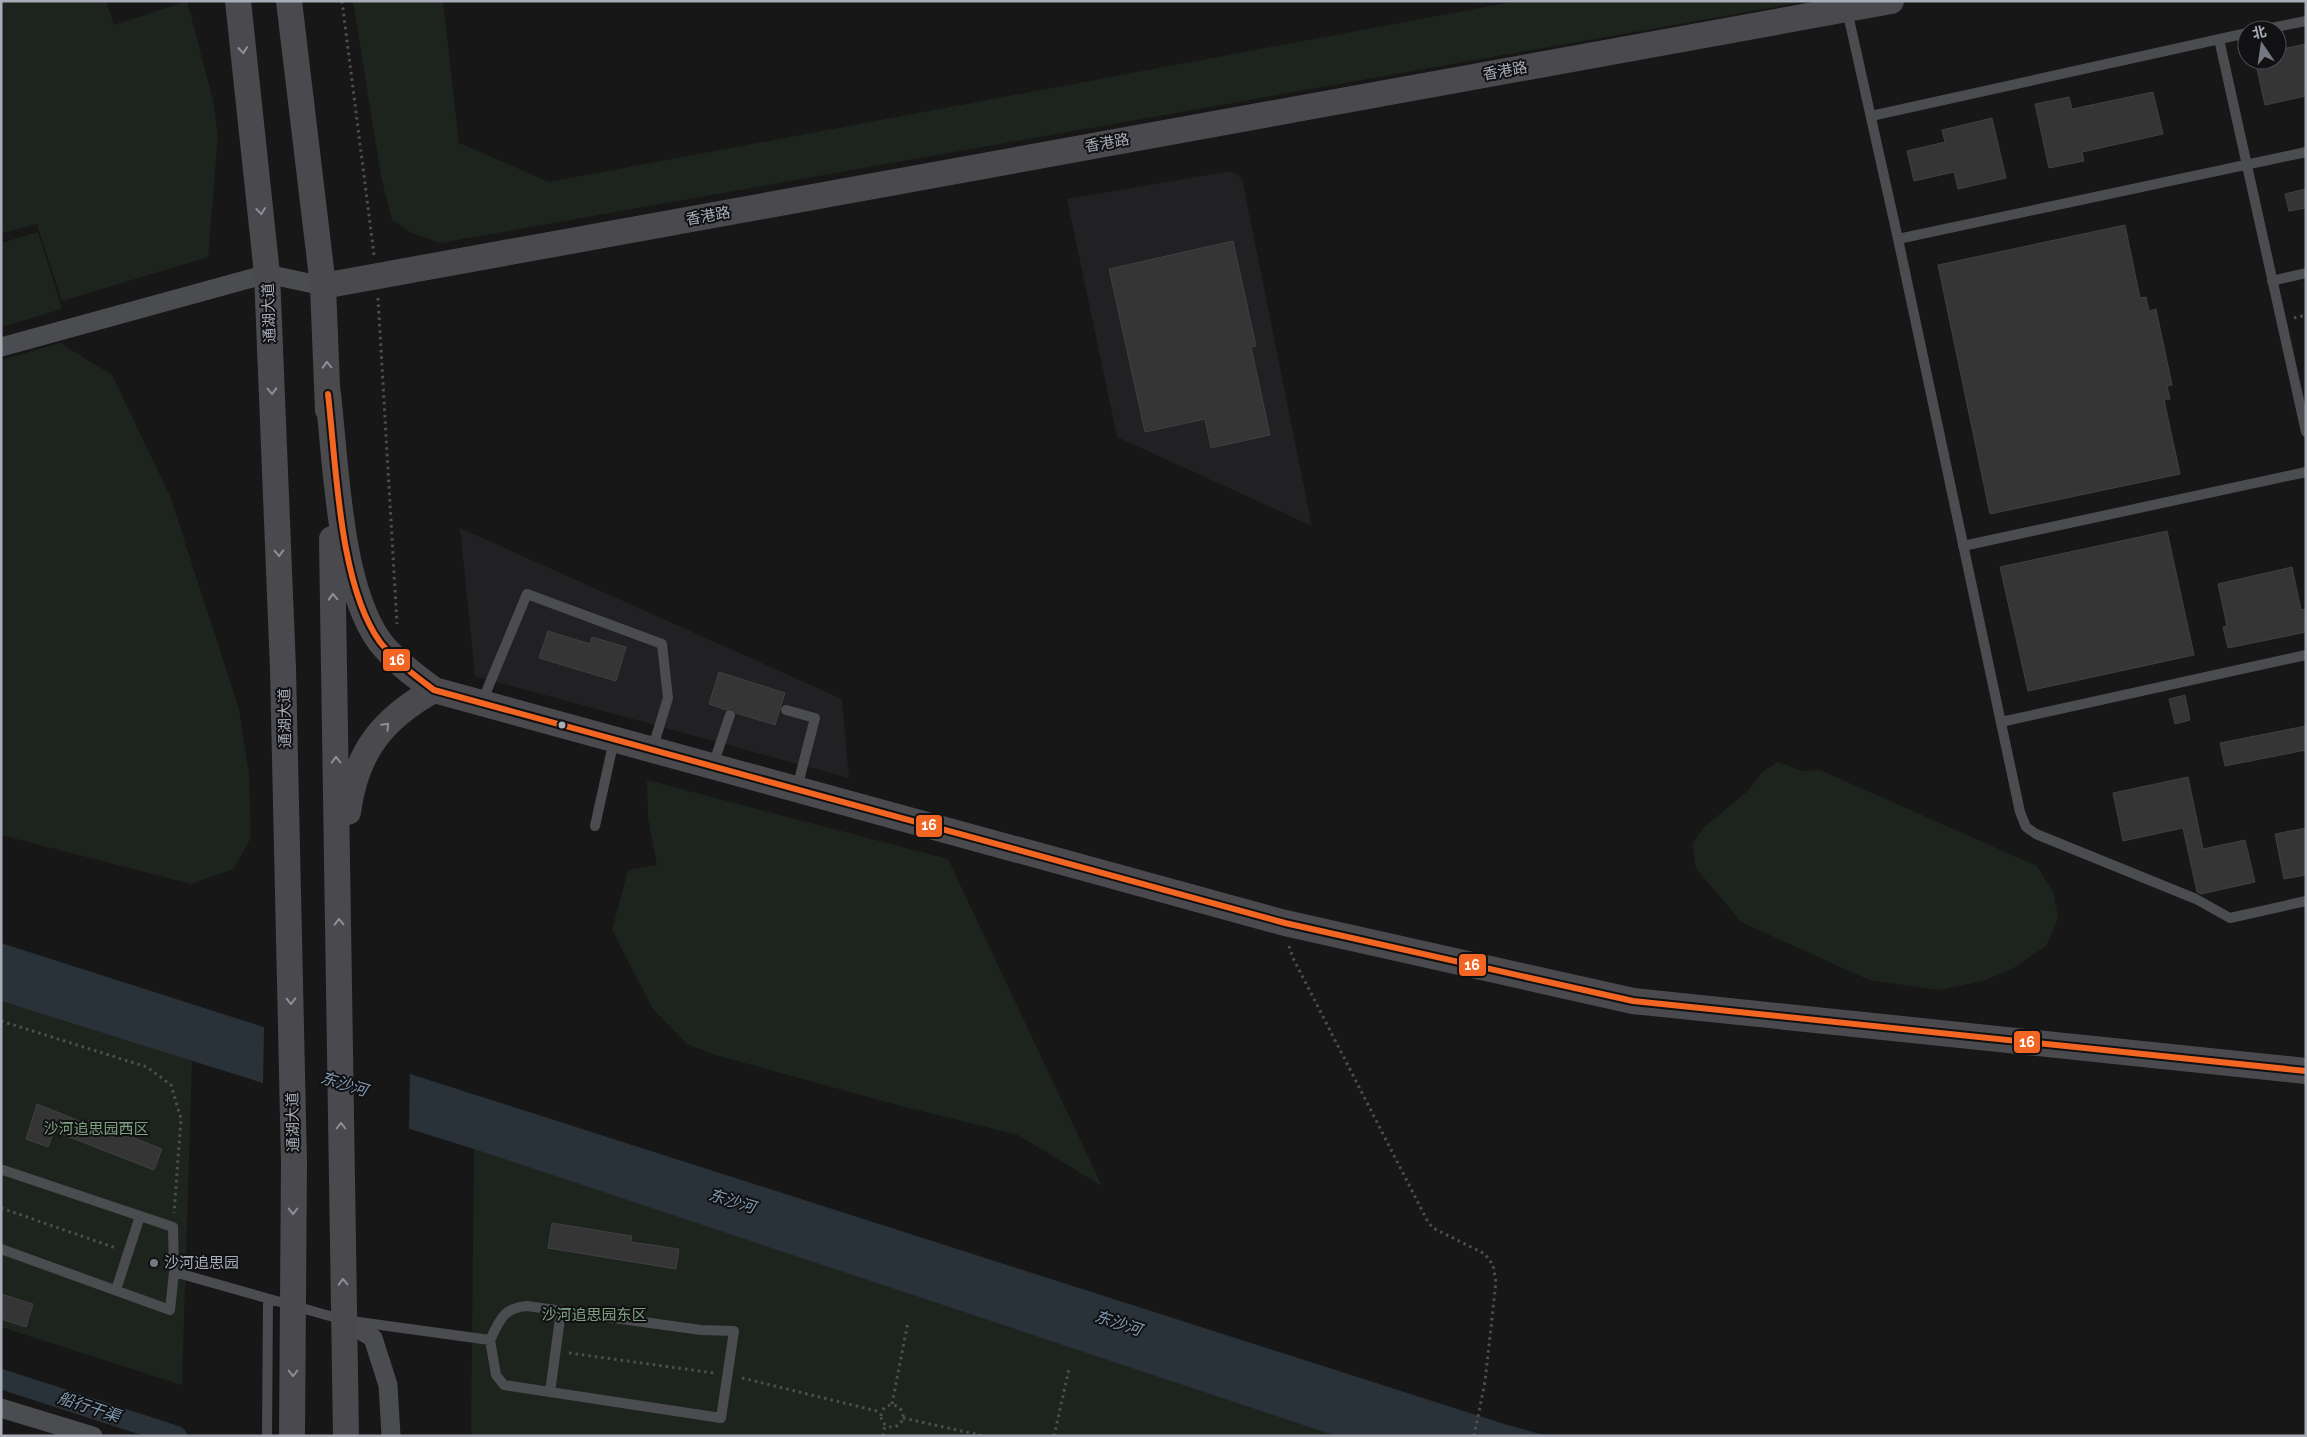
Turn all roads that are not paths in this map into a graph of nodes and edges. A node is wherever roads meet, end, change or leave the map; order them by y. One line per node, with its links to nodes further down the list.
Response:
1 (238, 1): 14 (street, 通湖大道, one-way to 14)
2 (289, 1): 16 (street)
3 (1891, 1): 4 (street, 香港路)
4 (1847, 9): 9 (lane); 16 (street, 香港路)
5 (2306, 21): 6 (lane)
6 (2287, 25)
7 (2237, 35): 8 (lane)
8 (2219, 39): 9 (lane); 11 (lane)
9 (1871, 116): 12 (lane)
10 (2306, 152): 11 (lane)
11 (2246, 164): 12 (lane); 15 (lane)
12 (1898, 239): 21 (lane)
13 (2306, 273): 15 (lane)
14 (267, 274): 16 (street); 17 (street); 42 (street, 通湖大道, one-way to 42)
15 (2272, 281): 19 (lane)
16 (323, 286): 18 (street, one-way to 16)
17 (1, 347)
18 (328, 394): 23 (street); 33 (street, one-way to 18)
19 (2306, 432)
20 (2306, 472): 21 (lane)
21 (1963, 546): 27 (lane)
22 (2306, 655): 27 (lane)
23 (434, 690): 24 (street); 33 (street, one-way to 23)
24 (481, 703): 28 (street); 29 (lane)
25 (786, 710): 31 (lane)
26 (730, 715): 30 (lane)
27 (2001, 722): 34 (lane)
28 (614, 740): 29 (street); 32 (lane)
29 (652, 750): 30 (street)
30 (712, 766): 31 (street)
31 (797, 789): 35 (street)
32 (595, 826)
33 (339, 886): 44 (street, one-way to 33)
34 (2306, 901)
35 (2306, 1071)
36 (1, 1171): 37 (lane)
37 (140, 1216): 39 (lane); 40 (lane)
38 (1, 1249): 40 (lane)
39 (174, 1272): 40 (lane); 41 (lane)
40 (116, 1290)
41 (268, 1300): 42 (lane); 49 (lane)
42 (293, 1307): 44 (lane); 50 (street, 通湖大道, one-way to 50)
43 (561, 1311): 45 (lane); 46 (lane); 46 (lane)
44 (344, 1320): 45 (lane); 51 (street); 52 (street)
45 (490, 1340): 46 (lane)
46 (550, 1392)
47 (1, 1408): 48 (street)
48 (92, 1436)
49 (267, 1436)
50 (292, 1436)
51 (346, 1436)
52 (391, 1436)

